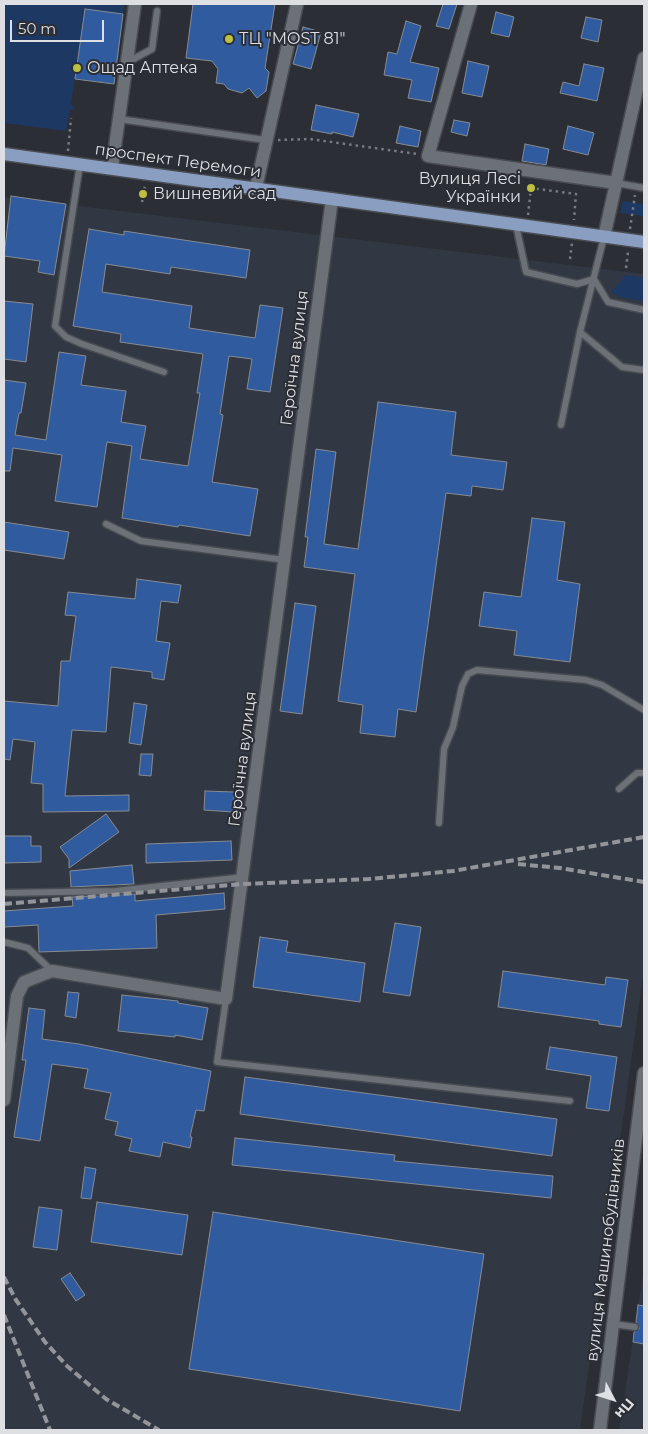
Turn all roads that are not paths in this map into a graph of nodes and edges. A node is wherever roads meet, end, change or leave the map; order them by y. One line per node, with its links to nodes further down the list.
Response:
1 (135, 4): 6 (street)
2 (297, 4): 9 (street)
3 (471, 4): 13 (street)
4 (157, 11): 6 (lane)
5 (644, 58): 7 (street)
6 (127, 63): 8 (street)
7 (640, 95): 13 (street)
8 (119, 119): 9 (lane); 12 (street)
9 (265, 140): 14 (street)
10 (4, 154): 11 (main road, проспект Перемоги)
11 (80, 164): 12 (main road, проспект Перемоги); 24 (lane)
12 (112, 168): 14 (main road, проспект Перемоги)
13 (616, 183): 15 (lane); 18 (street)
14 (256, 188): 16 (main road, проспект Перемоги)
15 (644, 188)
16 (332, 199): 17 (main road, проспект Перемоги); 27 (street, Героїчна вулиця)
17 (522, 226): 18 (main road, проспект Перемоги); 20 (lane)
18 (604, 237): 19 (main road, проспект Перемоги); 20 (lane)
19 (644, 242)
20 (594, 279): 21 (lane); 22 (lane)
21 (644, 310)
22 (580, 332): 23 (lane); 25 (lane)
23 (644, 370)
24 (164, 372)
25 (561, 425)
26 (106, 524): 27 (lane)
27 (285, 560): 32 (street, Героїчна вулиця)
28 (644, 710): 31 (lane)
29 (644, 773): 30 (lane)
30 (620, 790)
31 (439, 823)
32 (244, 877): 33 (lane); 36 (street, Героїчна вулиця)
33 (4, 893)
34 (4, 942): 35 (lane)
35 (52, 971): 36 (street); 38 (street)
36 (226, 999): 39 (lane)
37 (644, 1073): 40 (street, вулиця Машинобудівників)
38 (4, 1100)
39 (570, 1101)
40 (641, 1124): 41 (street, вулиця Машинобудівників)
41 (614, 1324): 42 (lane); 43 (street, вулиця Машинобудівників)
42 (635, 1327)
43 (600, 1430)

